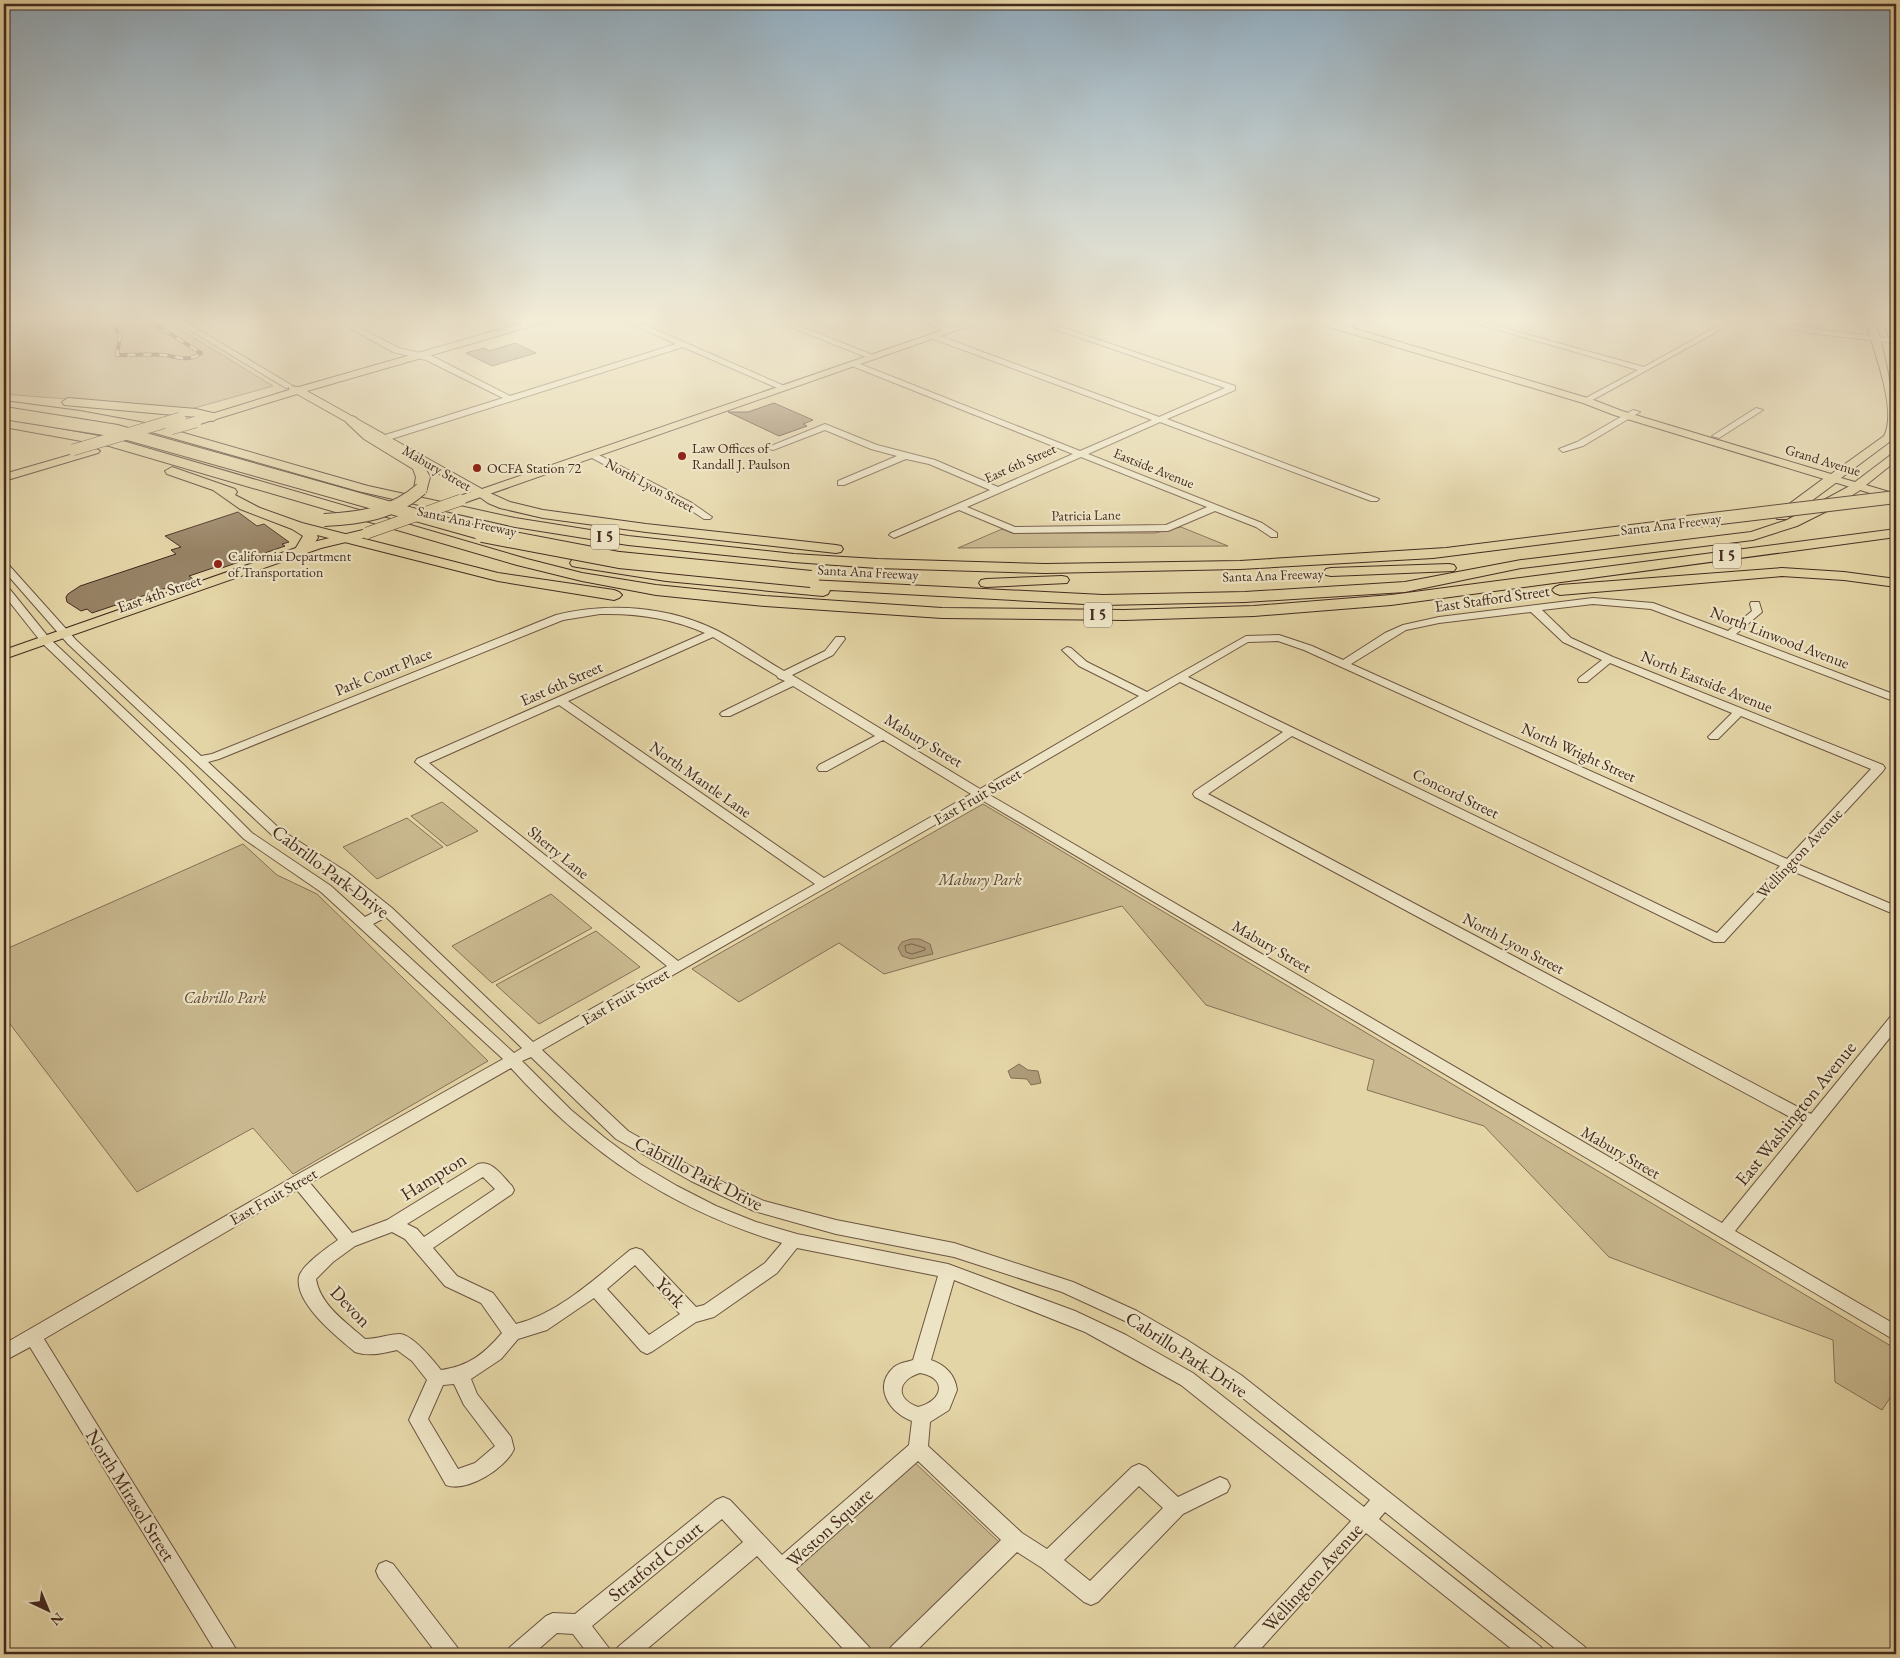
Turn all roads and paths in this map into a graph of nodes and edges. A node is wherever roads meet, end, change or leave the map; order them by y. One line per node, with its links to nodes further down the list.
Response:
1 (7, 397): 22 (highway)
2 (263, 397): 22 (main road)
3 (267, 397): 21 (main road)
4 (310, 397): 24 (main road, Mabury Street)
5 (507, 397): 14 (street)
6 (515, 397): 14 (street)
7 (758, 397): 32 (main road, East 4th Street)
8 (939, 397): 31 (street, Eastside Avenue)
9 (1100, 397): 23 (street)
10 (1210, 397): 23 (street, East 6th Street)
11 (1576, 397): 15 (main road, Grand Avenue)
12 (1599, 397): 15 (street)
13 (1892, 397): 18 (main road)
14 (510, 399): 28 (street)
15 (1592, 402): 19 (main road, Grand Avenue)
16 (4, 405): 36 (highway, Santa Ana Freeway / I 5)
17 (1758, 410): 27 (street)
18 (1895, 411): 37 (main road)
19 (1632, 414): 27 (main road, Grand Avenue); 30 (street); 37 (main road, Grand Avenue)
20 (4, 415): 64 (highway, bridge)
21 (213, 417): 22 (highway)
22 (196, 418): 35 (main road, bridge); 38 (main road, bridge)
23 (1159, 419): 31 (street, East 6th Street); 45 (street)
24 (351, 420): 28 (main road, Mabury Street); 41 (highway, bridge)
25 (4, 422): 26 (highway, Santa Ana Freeway / I 5)
26 (18, 424): 41 (highway); 56 (highway, Santa Ana Freeway / I 5)
27 (1716, 436): 37 (main road, Grand Avenue)
28 (385, 438): 44 (main road, Mabury Street)
29 (770, 448): 33 (street)
30 (1563, 450)
31 (1080, 453): 42 (street, East 6th Street); 48 (street, Eastside Avenue)
32 (593, 455): 44 (main road, East 4th Street); 49 (street, North Lyon Street)
33 (905, 456): 39 (street); 42 (street)
34 (1896, 456): 40 (main road)
35 (4, 470)
36 (302, 472): 59 (highway, Santa Ana Freeway / I 5); 63 (highway, Santa Ana Freeway / I 5)
37 (1836, 476): 40 (main road, Grand Avenue); 61 (highway)
38 (4, 478)
39 (841, 483)
40 (1861, 483): 43 (main road, Grand Avenue); 46 (main road, Grand Avenue); 67 (highway)
41 (218, 488): 51 (highway)
42 (996, 489): 47 (street, East 6th Street)
43 (1896, 490)
44 (481, 493): 55 (main road, East 4th Street, bridge); 59 (highway)
45 (1374, 498)
46 (1896, 498): 50 (highway, Santa Ana Freeway / I 5, bridge)
47 (958, 506): 48 (street, Patricia Lane); 53 (street)
48 (1215, 507): 54 (street, Eastside Avenue)
49 (707, 517)
50 (1687, 522): 58 (highway, Santa Ana Freeway / I 5)
51 (298, 526): 55 (highway); 57 (highway)
52 (1896, 533): 62 (highway, Santa Ana Freeway / I 5)
53 (894, 535)
54 (1274, 535)
55 (352, 538): 57 (main road, East 4th Street); 69 (highway); 77 (main road, East 4th Street)
56 (458, 543): 69 (highway, Santa Ana Freeway / I 5); 70 (highway, Santa Ana Freeway / I 5)
57 (301, 551): 77 (main road, East 4th Street)
58 (1445, 552): 59 (highway, Santa Ana Freeway / I 5); 61 (highway, Santa Ana Freeway / I 5)
59 (914, 564)
60 (4, 565): 77 (street, Cabrillo Park Drive)
61 (1331, 572): 63 (highway, Santa Ana Freeway)
62 (1557, 578): 66 (highway, Santa Ana Freeway / I 5); 67 (highway, Santa Ana Freeway / I 5)
63 (1062, 580): 64 (highway)
64 (810, 581): 70 (highway)
65 (1896, 583): 66 (highway)
66 (1504, 586): 69 (highway, Santa Ana Freeway / I 5)
67 (1405, 587): 70 (highway, I 5)
68 (4, 588): 80 (street, Cabrillo Park Drive)
69 (764, 600)
70 (1081, 600)
71 (1755, 604): 76 (street)
72 (1653, 606): 73 (street, East Stafford Street); 76 (street, North Linwood Avenue)
73 (1533, 608): 83 (street, North Eastside Avenue); 84 (street, East Stafford Street)
74 (578, 610): 75 (street, Mabury Street); 97 (street, Park Court Place)
75 (714, 633): 87 (street, Mabury Street); 91 (street, East 6th Street)
76 (1729, 635): 90 (street, North Linwood Avenue)
77 (69, 638): 80 (main road, East 4th Street); 97 (street, Cabrillo Park Drive)
78 (840, 639): 87 (street)
79 (1246, 640): 84 (street, North Wright Street); 86 (street, East Fruit Street)
80 (50, 644): 82 (main road, East 4th Street); 85 (main road, East 4th Street); 99 (street, Cabrillo Park Drive)
81 (1067, 650): 89 (street)
82 (4, 655)
83 (1609, 660): 88 (street); 92 (street, North Eastside Avenue)
84 (1345, 663): 103 (street, North Wright Street)
85 (4, 666)
86 (1179, 677): 89 (street, East Fruit Street); 94 (street, Concord Street)
87 (787, 679): 93 (street); 95 (street, Mabury Street)
88 (1583, 680)
89 (1147, 696): 102 (street, East Fruit Street)
90 (1896, 699)
91 (560, 701): 98 (street, East 6th Street); 104 (street, North Mantle Lane)
92 (1740, 711): 96 (street); 101 (street, North Eastside Avenue)
93 (726, 714)
94 (1292, 732): 108 (street, Concord Street); 113 (street, North Lyon Street)
95 (883, 736): 100 (street); 102 (street, Mabury Street)
96 (1714, 737)
97 (198, 760): 99 (street, Park Court Place); 106 (street, Cabrillo Park Drive)
98 (422, 762): 109 (street, Sherry Lane)
99 (180, 768): 107 (street, Cabrillo Park Drive)
100 (824, 768)
101 (1879, 768): 103 (street, Wellington Avenue)
102 (980, 794): 104 (street, East Fruit Street); 116 (street, Mabury Street)
103 (1789, 864): 105 (street, North Wright Street); 108 (street, Wellington Avenue)
104 (824, 884): 109 (street, East Fruit Street)
105 (1896, 910)
106 (387, 911): 107 (street); 111 (street, Cabrillo Park Drive)
107 (364, 922): 112 (street, Cabrillo Park Drive)
108 (1719, 939)
109 (677, 967): 111 (street, East Fruit Street)
110 (1896, 1020): 113 (street, East Washington Avenue)
111 (532, 1049): 112 (street, East Fruit Street); 133 (street, Cabrillo Park Drive)
112 (512, 1060): 114 (street, East Fruit Street); 117 (street, Cabrillo Park Drive)
113 (1813, 1122): 116 (street, East Washington Avenue)
114 (299, 1181): 118 (street); 125 (street, East Fruit Street)
115 (393, 1225): 118 (street); 119 (street); 119 (street, Hampton)
116 (1724, 1233): 124 (street, Mabury Street)
117 (794, 1240): 120 (street, Cabrillo Park Drive); 122 (street)
118 (349, 1242): 129 (street, Devon)
119 (422, 1247): 123 (street)
120 (948, 1271): 127 (street); 135 (street, Cabrillo Park Drive)
121 (596, 1288): 122 (street, York); 122 (street, York); 123 (street, York)
122 (692, 1315)
123 (512, 1333): 128 (street)
124 (1896, 1334)
125 (33, 1336): 126 (street, East Fruit Street); 142 (street, North Mirasol Street)
126 (4, 1353)
127 (920, 1365): 130 (street); 130 (street)
128 (460, 1375): 129 (street); 129 (street)
129 (437, 1378)
130 (922, 1414): 131 (street)
131 (918, 1449): 136 (street); 139 (street, Weston Square)
132 (1220, 1486): 134 (street)
133 (1383, 1500): 135 (street, Wellington Avenue); 151 (street, Cabrillo Park Drive)
134 (1176, 1508): 138 (street); 138 (street)
135 (1364, 1518): 149 (street, Wellington Avenue); 150 (street, Cabrillo Park Drive)
136 (1015, 1540): 138 (street); 148 (street)
137 (758, 1542): 139 (street, Stratford Court); 141 (street, Stratford Court); 146 (street)
138 (1049, 1561)
139 (782, 1568): 147 (street, Weston Square)
140 (386, 1571): 143 (street)
141 (578, 1624): 144 (street); 145 (street)
142 (229, 1654)
143 (450, 1654)
144 (518, 1654)
145 (601, 1654)
146 (625, 1654)
147 (862, 1654)
148 (898, 1654)
149 (1242, 1654)
150 (1534, 1654)
151 (1578, 1654)

